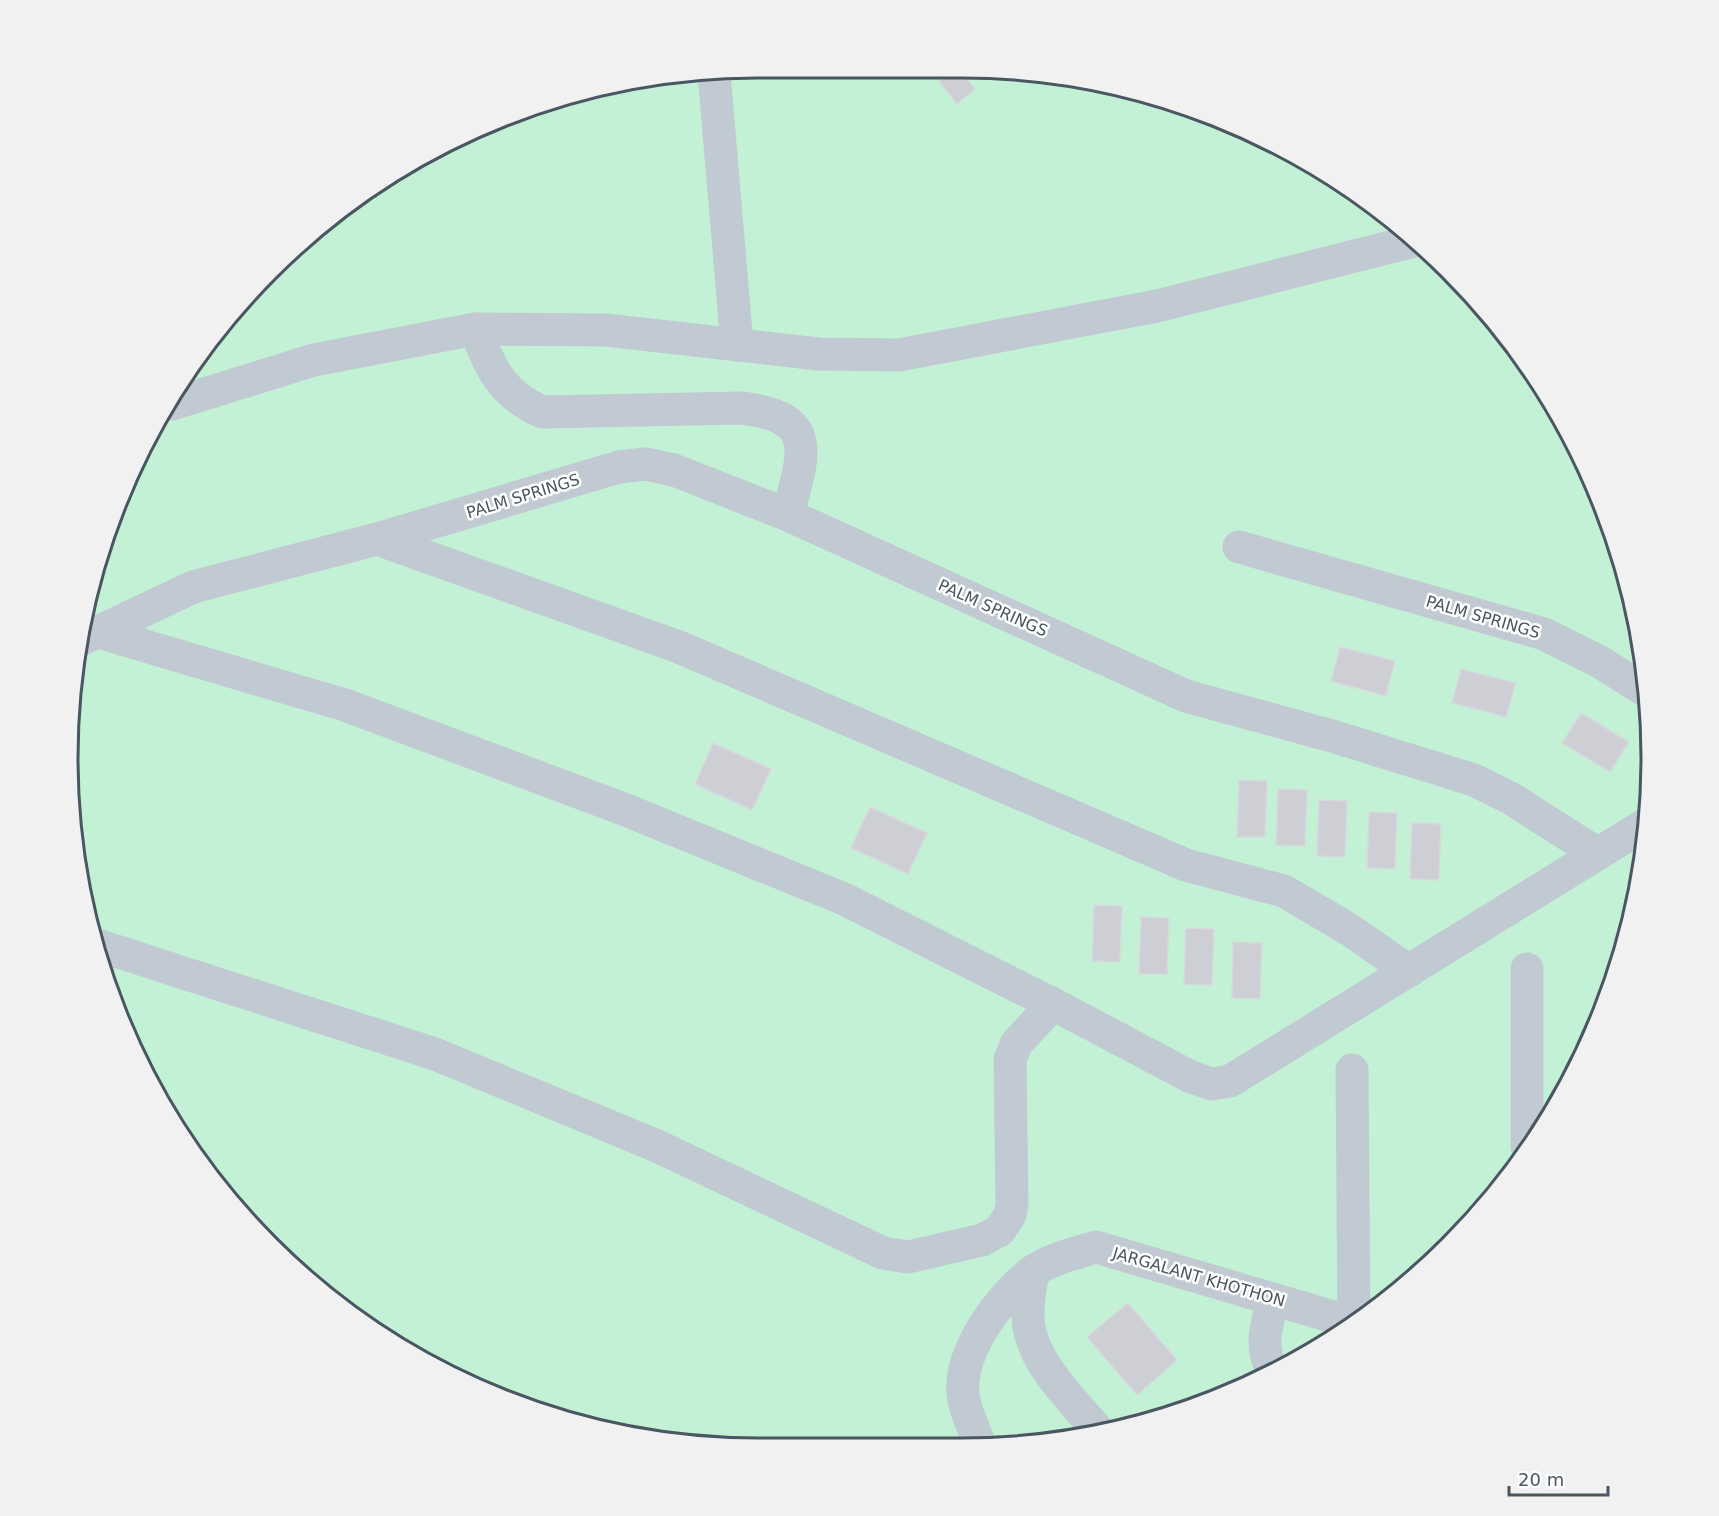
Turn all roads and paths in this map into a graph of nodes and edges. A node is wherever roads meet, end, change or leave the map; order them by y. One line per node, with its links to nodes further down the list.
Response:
1 (715, 79): 4 (street)
2 (1405, 243): 4 (street)
3 (475, 329): 4 (street); 5 (street); 6 (street)
4 (737, 345)
5 (179, 402)
6 (788, 515): 7 (street, PALM SPRINGS); 12 (street, PALM SPRINGS)
7 (377, 539): 9 (street, PALM SPRINGS); 15 (street)
8 (1239, 547): 10 (street, PALM SPRINGS)
9 (89, 636): 16 (street)
10 (1637, 685)
11 (1637, 830): 12 (street)
12 (1598, 854): 15 (street)
13 (105, 948): 16 (street)
14 (1527, 969): 18 (street)
15 (1409, 971): 16 (street)
16 (1053, 1004)
17 (1352, 1070): 21 (street)
18 (1527, 1134)
19 (1034, 1271): 20 (street, JARGALANT KHOTHON); 24 (street); 25 (street, JARGALANT KHOTHON)
20 (1273, 1299): 22 (street, JARGALANT KHOTHON); 23 (street)
21 (1354, 1312)
22 (1343, 1320)
23 (1269, 1364)
24 (1093, 1425)
25 (978, 1438)

